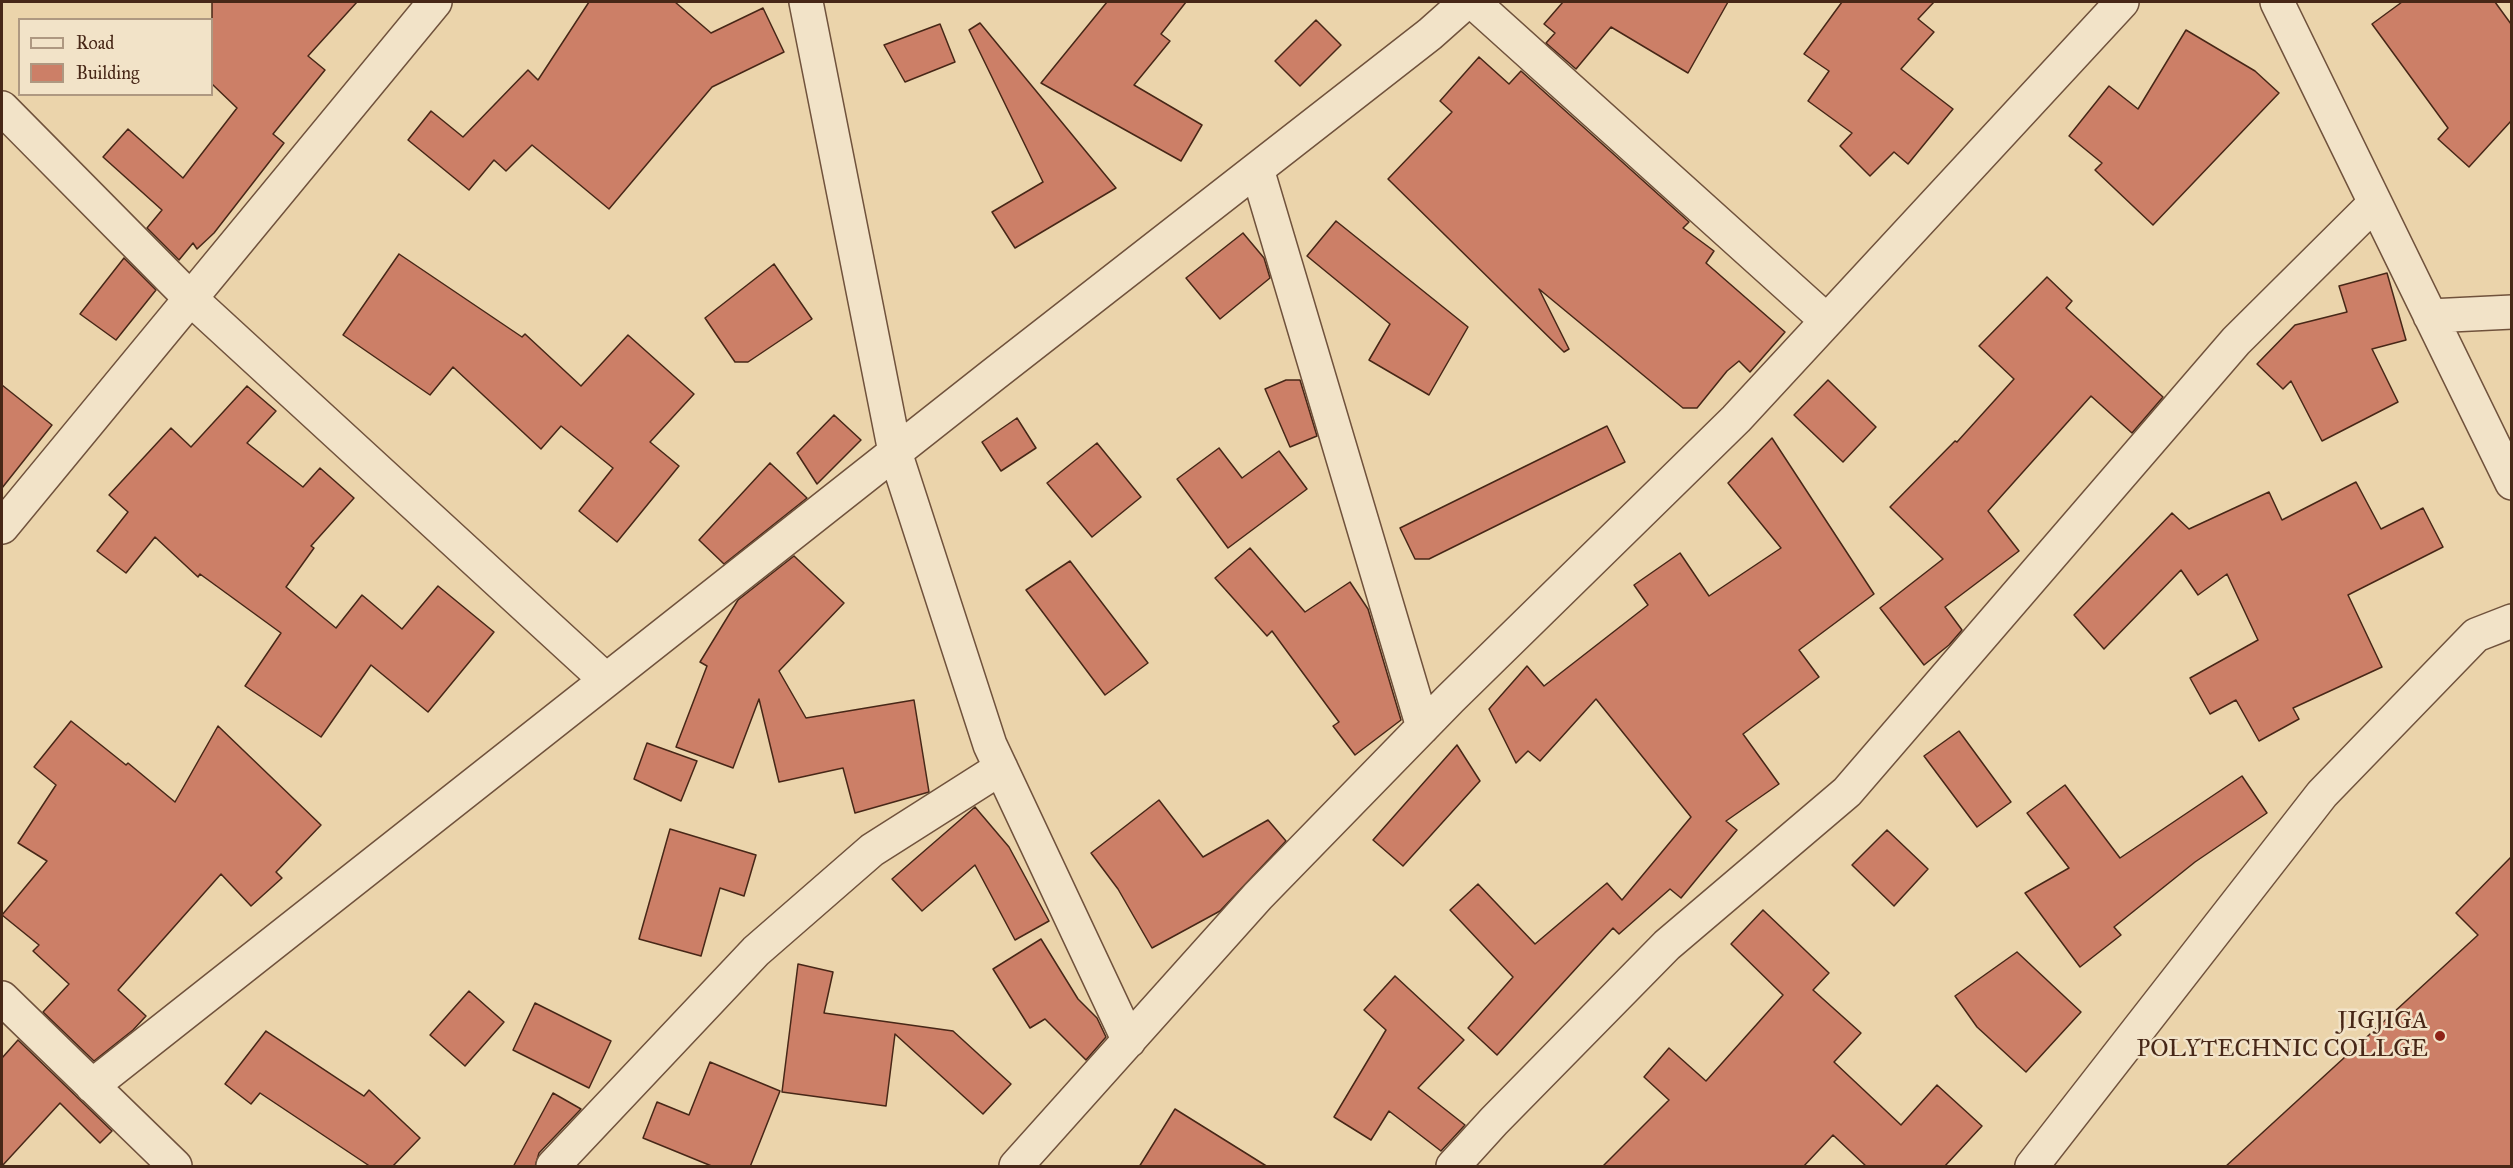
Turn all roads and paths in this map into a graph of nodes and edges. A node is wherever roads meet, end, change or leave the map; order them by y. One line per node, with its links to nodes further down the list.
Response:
1 (435, 2): 10 (street)
2 (806, 2): 14 (street)
3 (1466, 2): 8 (street)
4 (1473, 2): 13 (street)
5 (2122, 2): 13 (street)
6 (2277, 2): 9 (street)
7 (2, 108): 10 (street)
8 (1257, 169): 14 (street); 19 (street)
9 (2375, 202): 12 (street); 27 (street)
10 (191, 299): 16 (street); 18 (street)
11 (2511, 312): 12 (street)
12 (2430, 316): 15 (street)
13 (1826, 320): 19 (street)
14 (895, 452): 18 (street); 20 (street)
15 (2511, 483)
16 (2, 528)
17 (2511, 621): 28 (street)
18 (606, 680): 23 (street)
19 (1423, 727): 22 (street)
20 (1001, 768): 22 (street); 25 (street)
21 (2, 998): 23 (street)
22 (1129, 1041): 26 (street)
23 (92, 1086): 24 (street)
24 (175, 1167)
25 (553, 1167)
26 (1016, 1167)
27 (1453, 1167)
28 (2032, 1167)

